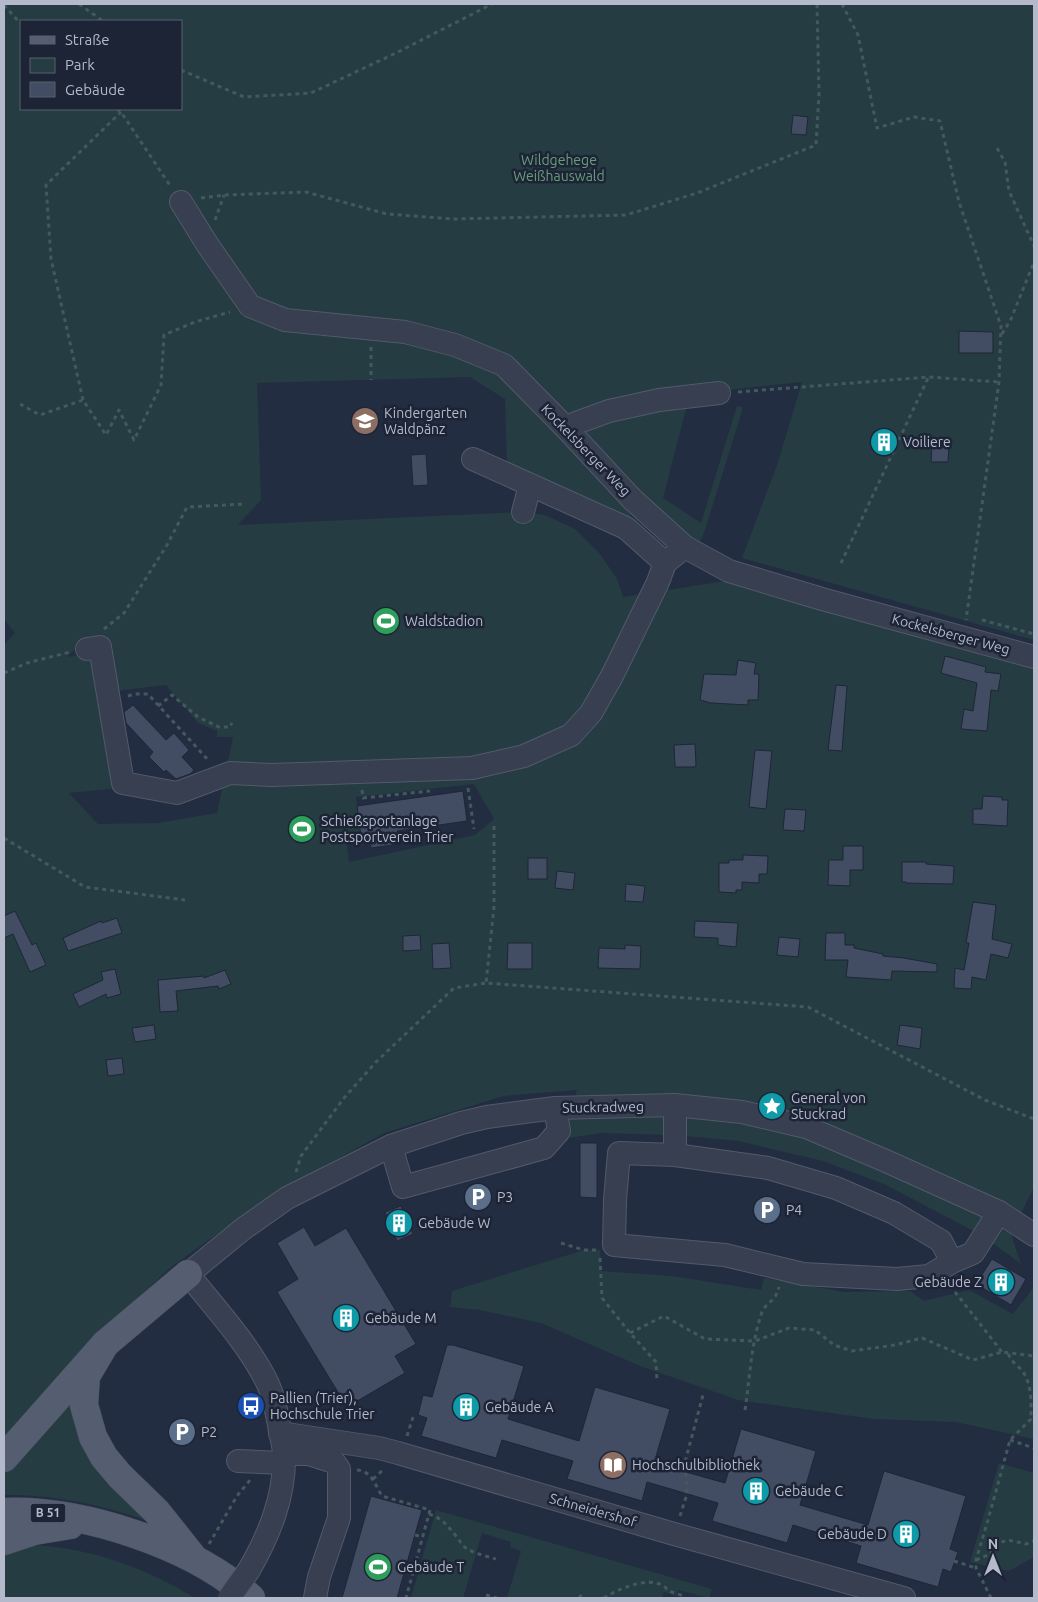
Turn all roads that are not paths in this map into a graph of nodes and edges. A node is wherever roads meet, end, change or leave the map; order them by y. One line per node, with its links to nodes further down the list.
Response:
1 (181, 202): 3 (street, Kockelsberger Weg)
2 (719, 393): 3 (street)
3 (565, 427): 7 (street, Kockelsberger Weg)
4 (473, 459): 5 (street)
5 (530, 485): 6 (street); 8 (street)
6 (523, 512)
7 (685, 548): 8 (street); 10 (street, Kockelsberger Weg)
8 (665, 563): 9 (street)
9 (87, 649)
10 (1034, 657)
11 (675, 1105): 12 (street, Stuckradweg); 14 (street); 15 (street, Stuckradweg)
12 (555, 1108): 13 (street, Stuckradweg); 13 (street)
13 (391, 1146): 18 (street, Stuckradweg)
14 (675, 1154): 17 (street); 17 (street)
15 (999, 1212): 16 (street, Stuckradweg); 17 (street)
16 (1034, 1236)
17 (952, 1262)
18 (188, 1274): 19 (main road); 20 (street)
19 (105, 1344): 21 (main road); 26 (main road)
20 (278, 1453): 22 (street); 27 (street, bridge); 29 (street); 30 (street, Schneidershof)
21 (4, 1458)
22 (238, 1461)
23 (4, 1512): 24 (main road, B 51)
24 (92, 1522): 25 (main road); 26 (main road, B 51)
25 (4, 1541)
26 (196, 1561): 28 (main road, B 51)
27 (229, 1598)
28 (250, 1598)
29 (315, 1598)
30 (904, 1598)

